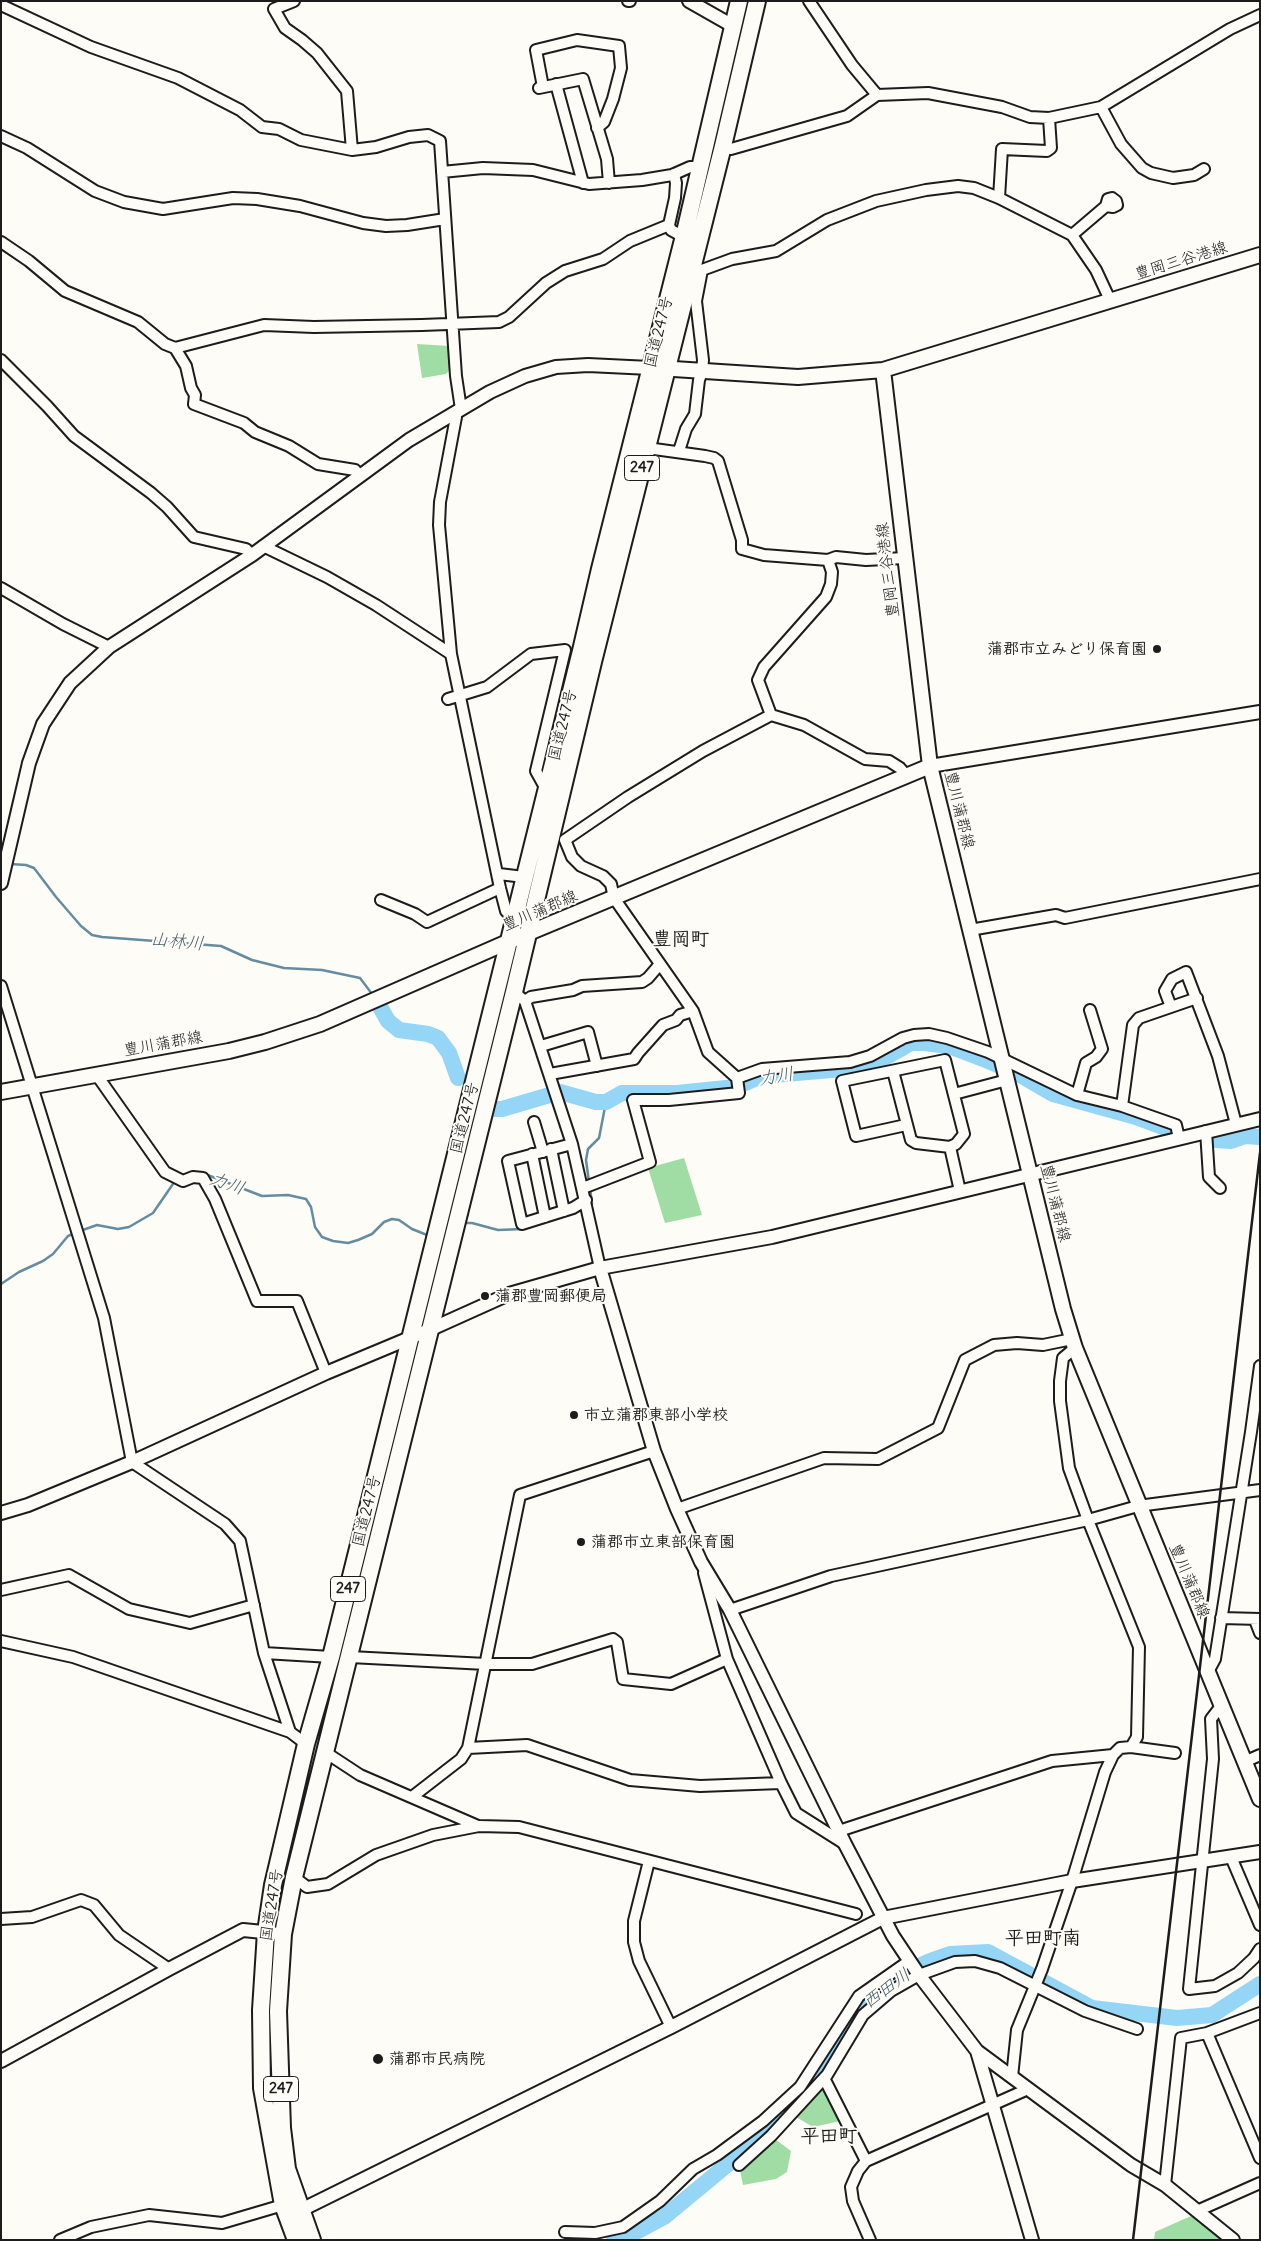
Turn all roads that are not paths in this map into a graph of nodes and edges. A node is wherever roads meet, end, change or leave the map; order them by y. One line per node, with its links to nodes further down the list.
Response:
1 (294, 1): 16 (street)
2 (689, 1): 8 (street)
3 (739, 1): 8 (highway, 国道247号 / 247)
4 (757, 1): 15 (highway, 国道247号 / 247)
5 (809, 1): 10 (street)
6 (1, 5): 16 (street)
7 (1260, 15): 11 (street)
8 (733, 26): 17 (highway, 国道247号 / 247)
9 (556, 84): 13 (street); 13 (street); 21 (street)
10 (877, 95): 12 (street); 15 (street)
11 (1100, 108): 12 (street); 18 (street)
12 (1048, 118): 23 (street)
13 (597, 128): 22 (street)
14 (1, 136): 25 (street)
15 (724, 146): 31 (highway, 国道247号 / 247)
16 (352, 150): 19 (street)
17 (700, 167): 20 (street); 28 (highway, 国道247号 / 247)
18 (1204, 169)
19 (442, 172): 21 (street); 25 (street)
20 (674, 174): 22 (street); 26 (street)
21 (583, 183): 22 (street)
22 (609, 183)
23 (999, 198): 27 (street); 31 (street)
24 (1106, 206): 27 (street)
25 (445, 219): 33 (street)
26 (669, 225): 28 (street); 33 (street)
27 (1072, 235): 32 (street)
28 (684, 237): 36 (highway, 国道247号 / 247)
29 (1, 242): 34 (street)
30 (1260, 255): 32 (main road, 豊岡三谷港線)
31 (697, 272): 37 (highway, 国道247号 / 247); 39 (street)
32 (1110, 300): 38 (main road, 豊岡三谷港線)
33 (453, 324): 34 (street); 40 (street)
34 (174, 348): 43 (street)
35 (1, 360): 45 (street)
36 (650, 368): 37 (main road, 豊岡三谷港線); 40 (street); 57 (highway, 国道247号 / 247)
37 (668, 369): 39 (main road, 豊岡三谷港線); 41 (highway, 国道247号 / 247)
38 (883, 370): 39 (main road, 豊岡三谷港線); 46 (main road, 豊岡三谷港線)
39 (702, 372): 42 (street)
40 (457, 411): 43 (street); 50 (street)
41 (646, 448): 42 (street); 67 (highway, 国道247号 / 247)
42 (679, 451): 47 (street)
43 (360, 476): 44 (street)
44 (263, 546): 45 (street); 50 (street)
45 (252, 555): 49 (street)
46 (904, 558): 47 (street); 55 (main road, 豊岡三谷港線)
47 (828, 560): 54 (street)
48 (1, 588): 49 (street)
49 (109, 647): 59 (street)
50 (451, 654): 51 (street)
51 (461, 695): 52 (street); 57 (street); 58 (street)
52 (448, 699)
53 (1260, 712): 55 (street)
54 (771, 715): 56 (street); 63 (street)
55 (930, 766): 56 (main road, 豊川蒲郡線); 66 (main road, 豊川蒲郡線)
56 (906, 775): 63 (main road, 豊川蒲郡線)
57 (546, 789): 60 (highway, 国道247号 / 247)
58 (498, 874): 60 (street); 62 (street)
59 (3, 875)
60 (524, 877): 65 (highway, 国道247号 / 247)
61 (1260, 879): 66 (street)
62 (500, 888): 64 (street); 65 (street)
63 (614, 898): 67 (main road, 豊川蒲郡線); 69 (street)
64 (381, 900)
65 (514, 919): 68 (highway, 国道247号 / 247)
66 (970, 930): 78 (main road, 豊川蒲郡線)
67 (526, 934): 68 (main road, 豊川蒲郡線); 71 (highway, 国道247号 / 247)
68 (509, 943): 80 (main road, 豊川蒲郡線); 106 (highway, 国道247号 / 247)
69 (660, 964): 71 (street); 75 (street)
70 (1, 986): 83 (street)
71 (519, 996): 76 (street); 105 (highway, 国道247号 / 247)
72 (1198, 998): 73 (street); 73 (street); 90 (street)
73 (1171, 1007): 87 (street)
74 (1090, 1010): 86 (street)
75 (693, 1011): 77 (street); 82 (street)
76 (541, 1046): 77 (street); 81 (street)
77 (597, 1066): 81 (street)
78 (1004, 1069): 82 (street); 85 (street); 86 (street); 97 (main road, 豊川蒲郡線)
79 (894, 1071): 85 (street); 91 (street); 91 (street)
80 (96, 1074): 83 (main road, 豊川蒲郡線); 109 (street)
81 (550, 1074): 94 (street)
82 (738, 1082): 98 (street)
83 (32, 1085): 84 (main road, 豊川蒲郡線); 112 (street)
84 (1, 1092)
85 (954, 1094): 95 (street)
86 (1077, 1095): 87 (street)
87 (1122, 1106): 93 (street)
88 (1260, 1119): 90 (street)
89 (534, 1122): 96 (street)
90 (1236, 1124): 92 (street)
91 (906, 1125): 95 (street)
92 (1206, 1131): 93 (street); 99 (street)
93 (1179, 1138): 97 (street)
94 (572, 1144): 96 (street); 98 (street)
95 (950, 1147): 100 (street)
96 (542, 1152): 102 (street); 103 (street); 103 (street)
97 (1029, 1174): 100 (street); 107 (main road, 豊川蒲郡線)
98 (588, 1186): 101 (street)
99 (1220, 1188)
100 (960, 1191): 104 (street)
101 (587, 1205): 102 (street); 104 (street)
102 (564, 1211): 103 (street)
103 (545, 1217)
104 (600, 1268): 105 (street); 111 (street)
105 (429, 1330): 106 (street); 129 (highway, 国道247号 / 247)
106 (411, 1336): 109 (street); 128 (highway, 国道247号 / 247)
107 (1073, 1344): 115 (main road, 豊川蒲郡線); 116 (street); 118 (street)
108 (1260, 1366): 110 (street)
109 (326, 1373): 112 (street)
110 (1256, 1429): 114 (street)
111 (654, 1451): 116 (street); 131 (street)
112 (132, 1462): 117 (street); 121 (street)
113 (1260, 1490): 114 (street)
114 (1241, 1492): 115 (street); 123 (street)
115 (1138, 1506): 118 (street); 132 (main road, 豊川蒲郡線)
116 (677, 1509): 119 (street)
117 (1, 1513)
118 (1088, 1520): 122 (street); 136 (street)
119 (702, 1562): 122 (street); 130 (street)
120 (1, 1590): 121 (street)
121 (254, 1605): 127 (street)
122 (730, 1610): 147 (street)
123 (1222, 1618): 124 (street); 132 (street)
124 (1257, 1620): 125 (street)
125 (1260, 1633)
126 (1, 1642): 134 (street)
127 (264, 1653): 128 (street); 134 (street)
128 (331, 1657): 135 (highway, 国道247号 / 247)
129 (350, 1657): 131 (street); 138 (highway, 国道247号 / 247)
130 (727, 1658): 131 (street); 143 (street)
131 (486, 1664): 137 (street)
132 (1208, 1672): 133 (main road, 豊川蒲郡線)
133 (1221, 1706): 142 (main road, 豊川蒲郡線); 152 (street)
134 (290, 1732): 135 (street)
135 (306, 1744): 159 (highway, 国道247号 / 247)
136 (1130, 1747): 139 (street); 140 (street)
137 (468, 1748): 143 (street); 144 (street)
138 (325, 1752): 144 (street); 153 (highway, 国道247号 / 247)
139 (1175, 1753)
140 (1114, 1754): 147 (street); 154 (street)
141 (1260, 1756): 142 (street)
142 (1244, 1762): 145 (main road, 豊川蒲郡線)
143 (781, 1783): 148 (street)
144 (412, 1798): 146 (street)
145 (1260, 1799)
146 (479, 1826): 151 (street); 153 (street)
147 (839, 1831): 148 (street)
148 (845, 1844): 156 (street)
149 (1260, 1852): 150 (street)
150 (1231, 1857): 152 (street); 158 (street)
151 (649, 1861): 155 (street); 167 (street)
152 (1200, 1862): 154 (street); 161 (street)
153 (294, 1877): 160 (highway, 国道247号 / 247)
154 (1072, 1880): 156 (street); 165 (street)
155 (856, 1914)
156 (883, 1918): 162 (street); 167 (street)
157 (1, 1919): 163 (street)
158 (1260, 1925)
159 (266, 1932): 160 (street); 163 (street); 181 (highway, 国道247号 / 247)
160 (283, 1934): 181 (highway, 国道247号 / 247)
161 (1260, 1949)
162 (909, 1961): 164 (street); 183 (street)
163 (168, 1969): 171 (street)
164 (919, 1975): 165 (street); 170 (street); 173 (street)
165 (1034, 1986): 168 (street); 172 (street)
166 (1260, 2013): 169 (street)
167 (671, 2027): 181 (street)
168 (1137, 2029)
169 (1207, 2033): 176 (street); 180 (street)
170 (977, 2051): 172 (street); 175 (street)
171 (1, 2061)
172 (1012, 2077): 174 (street)
173 (824, 2078): 177 (street); 178 (street)
174 (1028, 2089): 175 (street); 180 (street)
175 (993, 2105): 177 (street); 188 (street)
176 (1260, 2158)
177 (866, 2161): 187 (street)
178 (739, 2165)
179 (1260, 2183): 182 (street)
180 (1165, 2185): 182 (street)
181 (290, 2211): 184 (street); 185 (highway, 国道247号 / 247); 186 (highway, 国道247号 / 247)
182 (1197, 2211): 189 (street)
183 (565, 2232)
184 (60, 2240)
185 (296, 2240)
186 (312, 2240)
187 (870, 2240)
188 (1032, 2240)
189 (1233, 2240)

